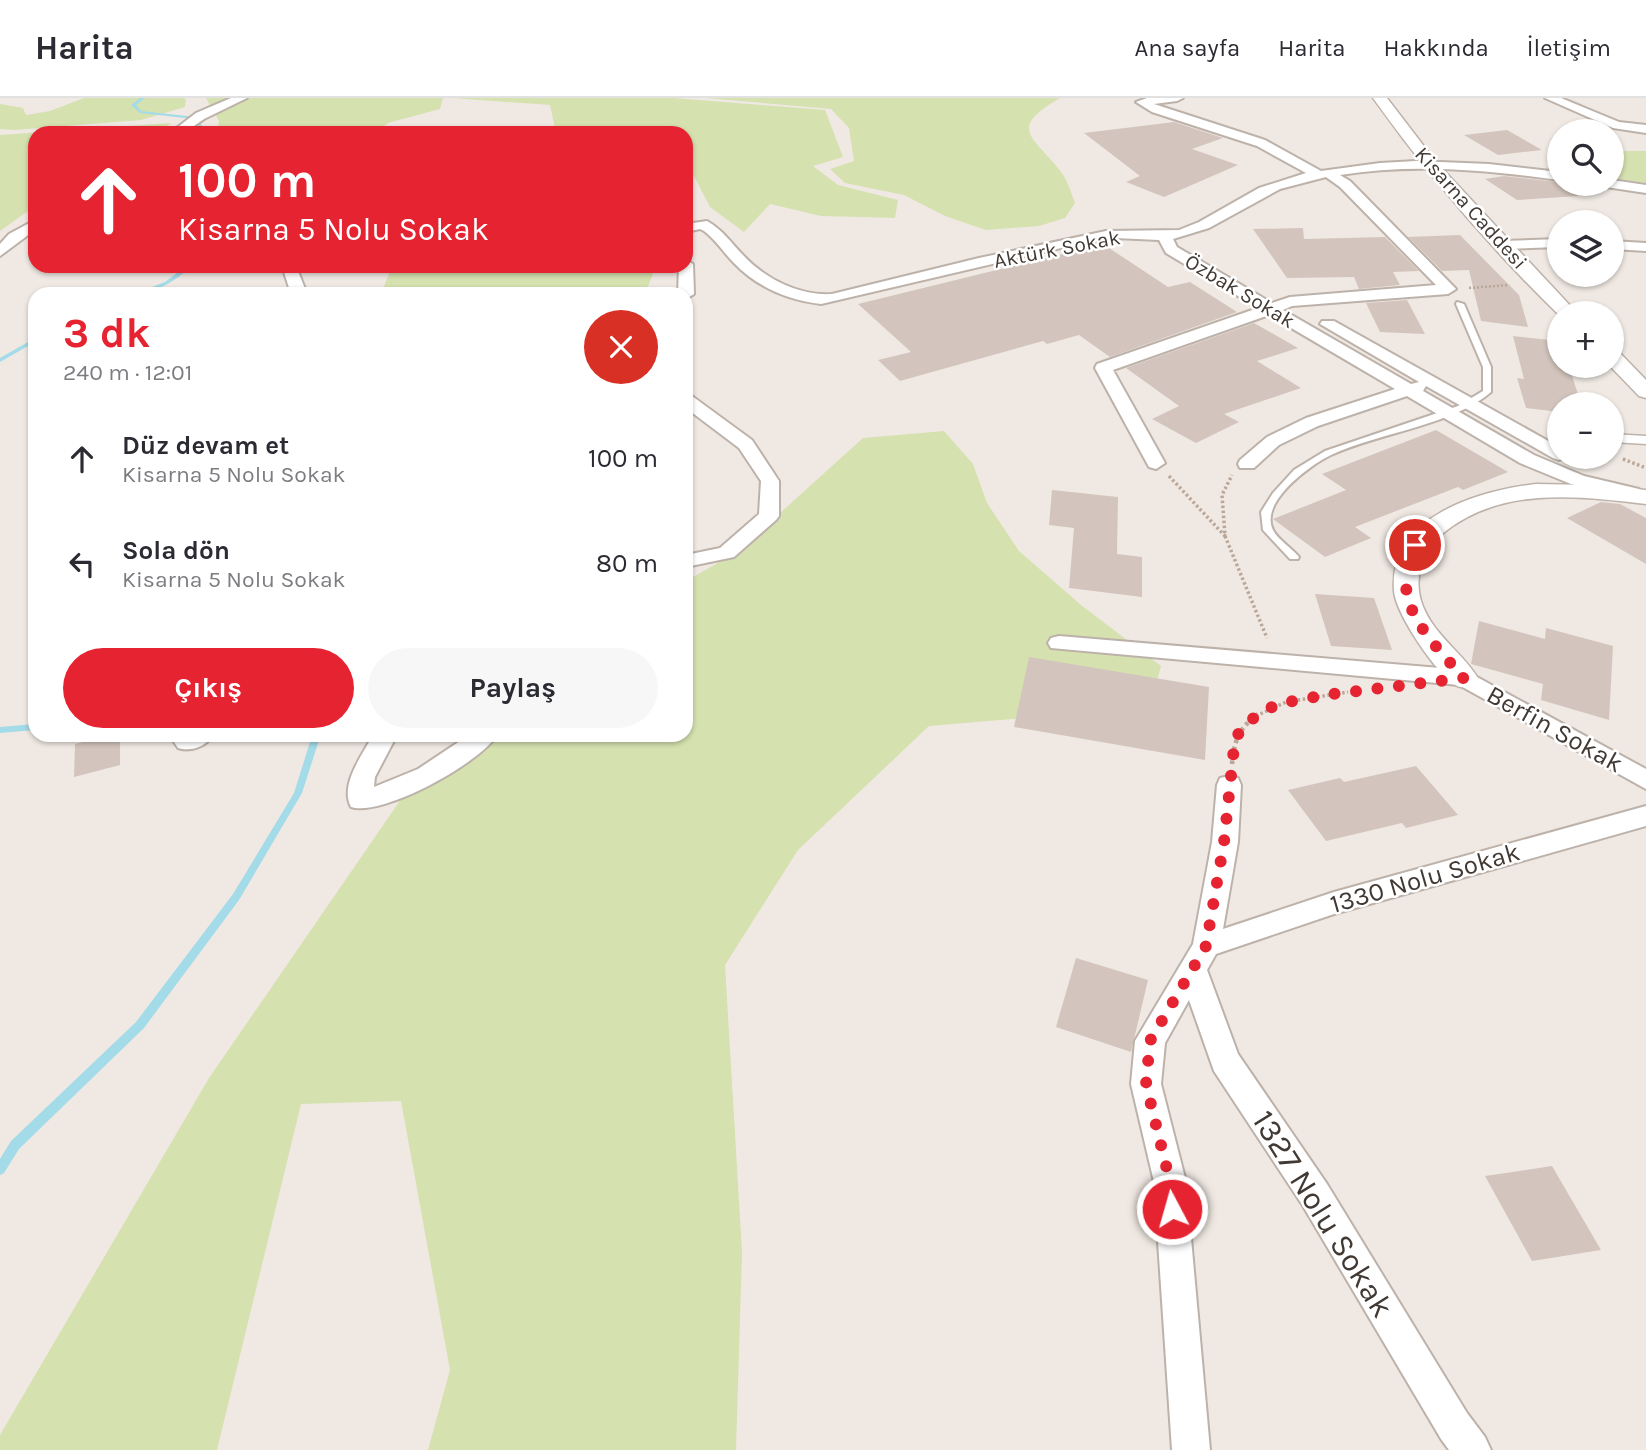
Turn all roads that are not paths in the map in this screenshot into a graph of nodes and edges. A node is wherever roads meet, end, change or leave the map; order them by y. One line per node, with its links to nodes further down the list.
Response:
1 (241, 98): 5 (street)
2 (1177, 98): 8 (street)
3 (1380, 98): 7 (street, Kisarna Caddesi)
4 (1551, 98): 6 (street)
5 (187, 126)
6 (1646, 129)
7 (1431, 165): 8 (street, Aktürk Sokak); 9 (street, Aktürk Sokak); 16 (street, Kisarna Caddesi)
8 (1324, 175): 14 (street, Aktürk Sokak); 21 (street)
9 (1547, 175)
10 (1624, 186): 11 (street)
11 (1646, 189)
12 (693, 226): 14 (street, Aktürk Sokak)
13 (28, 228): 19 (street)
14 (1164, 236): 21 (street, Özbak Sokak); 23 (street, Özbak Sokak)
15 (1547, 243): 16 (street)
16 (1503, 245): 20 (street, Kisarna Caddesi)
17 (1624, 246): 18 (street)
18 (1646, 247)
19 (0, 252)
20 (1557, 301)
21 (1290, 302): 23 (street); 25 (street, Özbak Sokak)
22 (1460, 304): 28 (lane)
23 (1270, 309): 26 (street, Özbak Sokak); 34 (street)
24 (1624, 369): 27 (street)
25 (1433, 383): 26 (street); 28 (street, Özbak Sokak)
26 (1408, 390): 30 (street, Özbak Sokak); 35 (street)
27 (1646, 392)
28 (1469, 404): 30 (lane); 33 (street, Özbak Sokak)
29 (693, 405): 39 (street)
30 (1448, 412): 37 (street, Özbak Sokak); 38 (lane)
31 (1624, 439): 32 (street)
32 (1646, 440)
33 (1547, 447)
34 (1156, 463)
35 (1247, 464)
36 (1590, 469): 37 (street)
37 (1646, 496): 41 (street)
38 (1294, 557)
39 (693, 560)
40 (1059, 643): 41 (street)
41 (1464, 678): 44 (street, Berfin Sokak)
42 (381, 742): 43 (street)
43 (477, 742)
44 (1646, 780)
45 (1229, 785): 47 (street)
46 (1646, 816): 47 (street, 1330 Nolu Sokak)
47 (1200, 958): 48 (street); 49 (street, 1327 Nolu Sokak)
48 (1191, 1450)
49 (1472, 1450)

